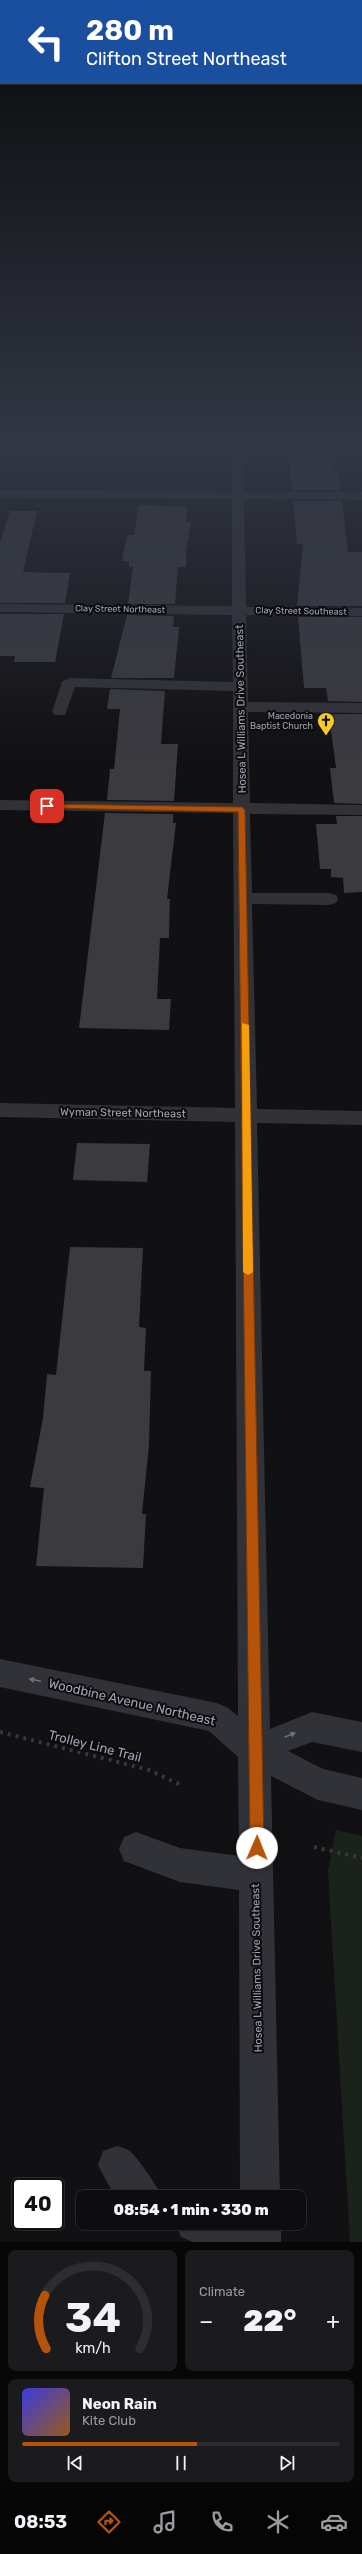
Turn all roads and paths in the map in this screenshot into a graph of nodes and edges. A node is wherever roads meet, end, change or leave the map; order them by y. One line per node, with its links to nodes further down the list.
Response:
1 (238, 549): 3 (street, Hosea L Williams Drive Southeast)
2 (0, 608): 3 (street, Clay Street Northeast)
3 (239, 610): 4 (street, Clay Street Southeast); 5 (street, Hosea L Williams Drive Southeast)
4 (362, 612)
5 (240, 687): 6 (street, Hosea L Williams Drive Southeast); 8 (street)
6 (240, 707): 7 (street); 10 (street, Hosea L Williams Drive Southeast)
7 (362, 708)
8 (60, 712)
9 (0, 805): 10 (street)
10 (242, 810): 11 (street); 12 (street, Hosea L Williams Drive Southeast)
11 (362, 810)
12 (243, 898): 13 (street); 15 (street, Hosea L Williams Drive Southeast)
13 (329, 899)
14 (0, 1110): 15 (street, Wyman Street Northeast)
15 (246, 1115): 16 (street, Wyman Street Northeast); 20 (street, Hosea L Williams Drive Southeast)
16 (362, 1118)
17 (0, 1673): 20 (street, Woodbine Avenue Northeast, one-way to 17)
18 (0, 1732): 21 (path, Trolley Line Trail)
19 (362, 1737): 20 (street, one-way to 19)
20 (254, 1750): 22 (street, Woodbine Avenue Northeast); 26 (street, Hosea L Williams Drive Southeast)
21 (183, 1786)
22 (362, 1794)
23 (314, 1847): 25 (path)
24 (136, 1849): 26 (street)
25 (362, 1858)
26 (256, 1875): 29 (street, Hosea L Williams Drive Southeast)
27 (117, 2165): 28 (street)
28 (134, 2190)
29 (260, 2190)
30 (218, 2230): 32 (street)
31 (261, 2230): 33 (street)
32 (257, 2242)
33 (261, 2242)

